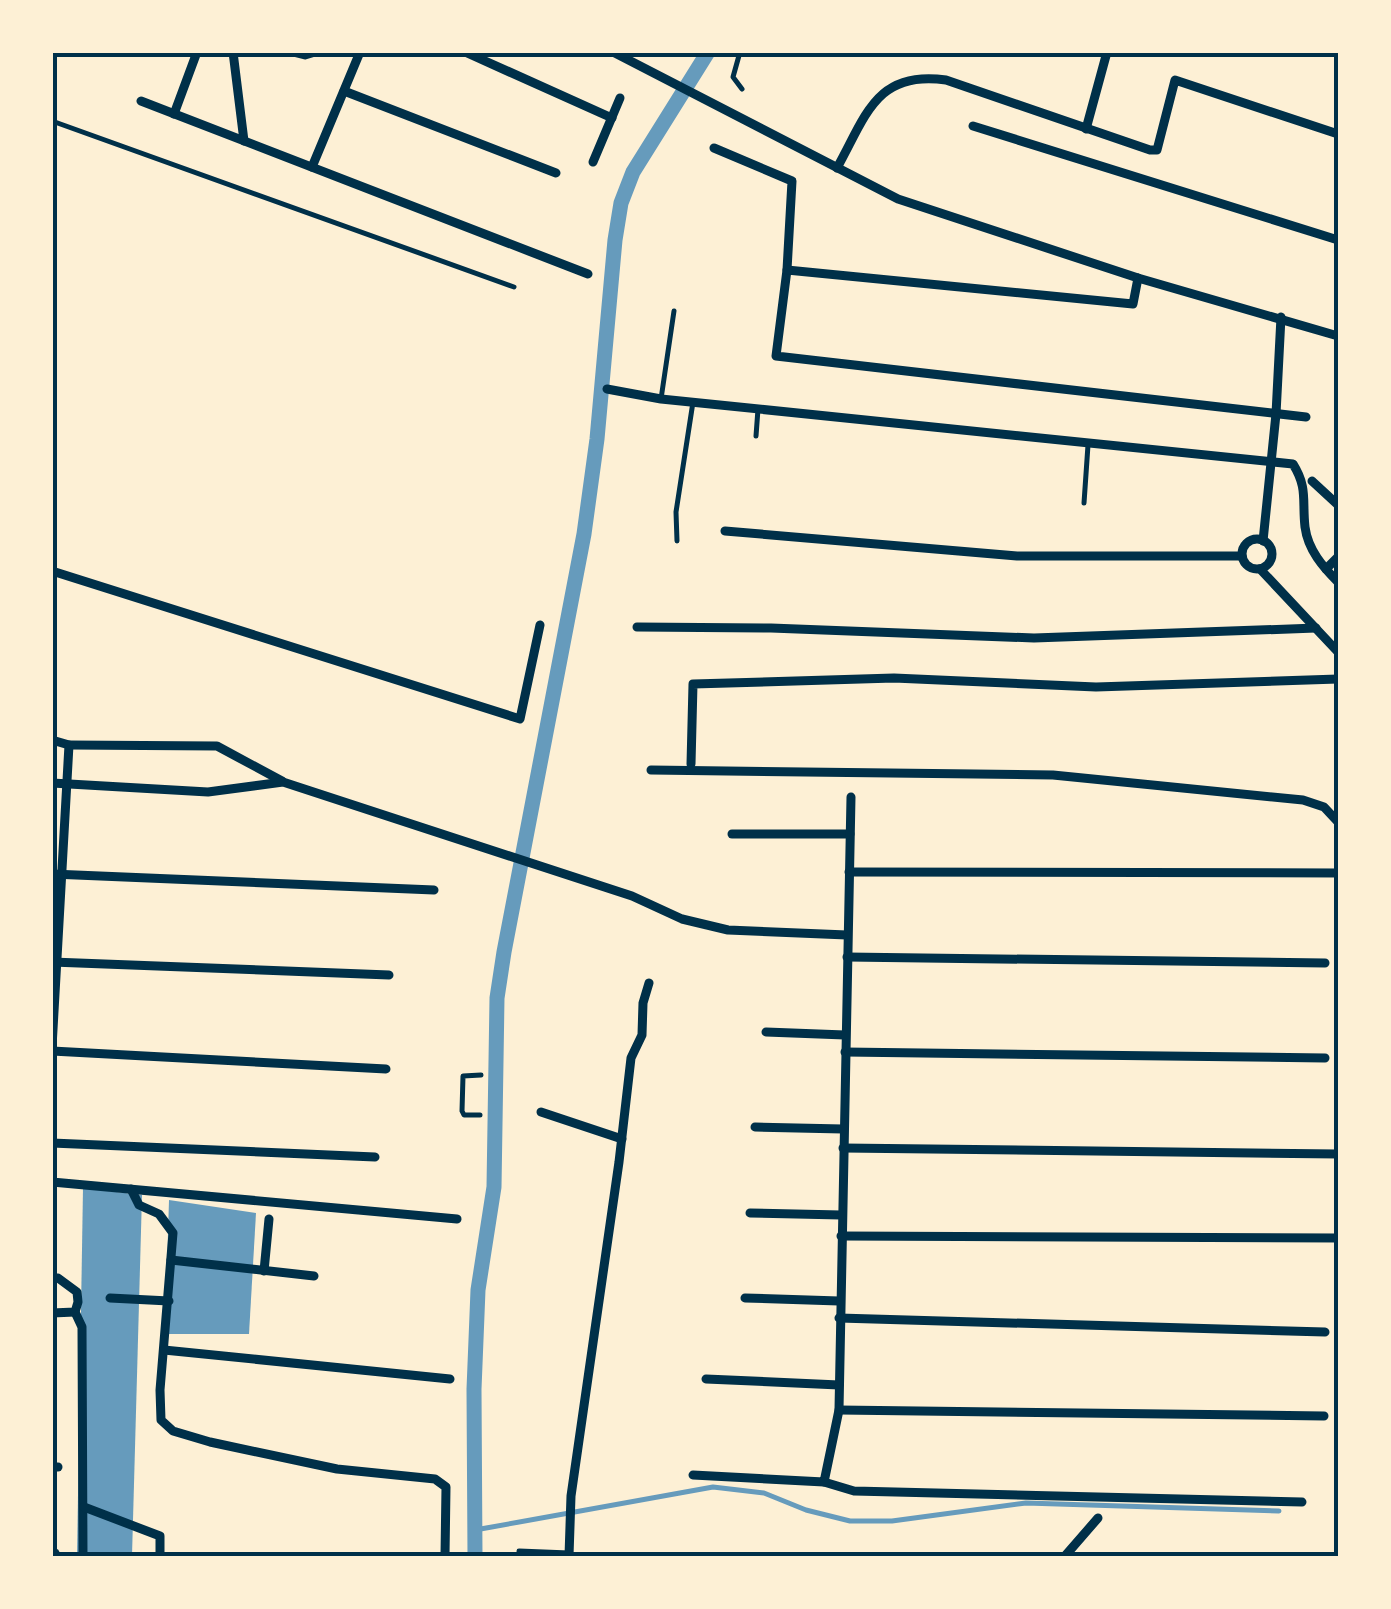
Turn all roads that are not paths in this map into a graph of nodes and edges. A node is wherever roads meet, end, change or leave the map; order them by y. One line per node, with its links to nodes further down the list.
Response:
1 (197, 52): 14 (street)
2 (233, 52): 20 (street)
3 (293, 52): 4 (street)
4 (314, 52)
5 (360, 52): 11 (street)
6 (465, 52): 15 (street)
7 (613, 52): 24 (street)
8 (740, 52): 10 (lane)
9 (1107, 52): 18 (street)
10 (742, 89)
11 (344, 92): 23 (street); 25 (street)
12 (620, 98): 15 (street)
13 (140, 101): 14 (street)
14 (174, 114): 20 (street)
15 (612, 118): 22 (street)
16 (52, 121): 30 (lane)
17 (973, 126): 26 (street)
18 (1086, 128): 19 (street); 24 (street)
19 (1338, 134)
20 (244, 141): 23 (street)
21 (714, 148): 27 (street)
22 (593, 162)
23 (312, 167): 28 (street)
24 (837, 168): 29 (street)
25 (556, 173)
26 (1338, 240)
27 (787, 270): 29 (street); 38 (street)
28 (588, 274)
29 (1138, 278): 32 (street)
30 (514, 287)
31 (674, 311): 35 (lane)
32 (1281, 317): 33 (street); 38 (street)
33 (1338, 336)
34 (607, 389): 35 (street)
35 (661, 400): 36 (street)
36 (692, 402): 37 (street); 47 (lane)
37 (758, 410): 40 (lane); 41 (street)
38 (1276, 414): 39 (street); 42 (street)
39 (1306, 417)
40 (756, 436)
41 (1088, 445): 42 (street); 44 (lane)
42 (1269, 460): 48 (street); 52 (street)
43 (1312, 481): 45 (street)
44 (1084, 503)
45 (1338, 504)
46 (725, 531): 49 (street)
47 (677, 541)
48 (1263, 541): 49 (street); 51 (street)
49 (1242, 556): 51 (street)
50 (1338, 557): 52 (street)
51 (1260, 569): 57 (street)
52 (1326, 569): 54 (street)
53 (52, 571): 55 (street)
54 (1338, 582)
55 (540, 624)
56 (638, 627): 57 (street)
57 (1316, 628): 58 (street)
58 (1338, 652)
59 (1338, 679): 62 (street)
60 (52, 740): 61 (street)
61 (68, 745): 65 (street); 66 (street)
62 (691, 764)
63 (651, 770): 68 (street)
64 (52, 782): 66 (street)
65 (283, 782): 66 (street); 75 (street)
66 (66, 783): 73 (street)
67 (851, 797): 70 (street)
68 (1338, 822)
69 (732, 834): 70 (street)
70 (850, 834): 71 (street)
71 (849, 872): 72 (street); 75 (street)
72 (1338, 874)
73 (57, 875): 74 (street); 77 (street)
74 (434, 890)
75 (847, 935): 76 (street)
76 (847, 957): 78 (street); 82 (street)
77 (55, 962): 79 (street); 83 (street)
78 (1324, 962)
79 (389, 976)
80 (649, 983): 92 (street)
81 (766, 1032): 82 (street)
82 (845, 1035): 84 (street)
83 (52, 1049): 86 (street)
84 (845, 1052): 85 (street); 91 (street)
85 (1325, 1058)
86 (386, 1069)
87 (481, 1075): 89 (lane)
88 (542, 1112): 92 (street)
89 (480, 1115)
90 (755, 1127): 91 (street)
91 (843, 1129): 94 (street)
92 (622, 1140): 129 (street)
93 (52, 1143): 96 (street)
94 (843, 1148): 95 (street); 100 (street)
95 (1338, 1154)
96 (375, 1158)
97 (52, 1182): 98 (street)
98 (131, 1189): 102 (street); 105 (street)
99 (750, 1213): 100 (street)
100 (841, 1215): 103 (street)
101 (269, 1219): 106 (street)
102 (457, 1219)
103 (841, 1236): 104 (street); 112 (street)
104 (1338, 1238)
105 (171, 1260): 106 (street); 111 (street)
106 (264, 1271): 107 (street)
107 (314, 1276)
108 (52, 1278): 113 (street)
109 (110, 1298): 111 (street)
110 (745, 1298): 112 (street)
111 (169, 1301): 117 (street)
112 (840, 1301): 115 (street)
113 (75, 1312): 114 (street); 126 (street)
114 (52, 1313)
115 (839, 1318): 116 (street); 120 (street)
116 (1325, 1332)
117 (164, 1350): 118 (street); 132 (street)
118 (450, 1379)
119 (706, 1379): 120 (street)
120 (839, 1384): 121 (street)
121 (839, 1410): 122 (street); 124 (street)
122 (1324, 1416)
123 (692, 1475): 124 (street)
124 (824, 1482): 125 (street)
125 (1302, 1502)
126 (84, 1507): 130 (street); 131 (street)
127 (1098, 1518): 133 (street)
128 (519, 1551): 129 (lane)
129 (569, 1555)
130 (83, 1556)
131 (160, 1556)
132 (445, 1556)
133 (1065, 1556)

